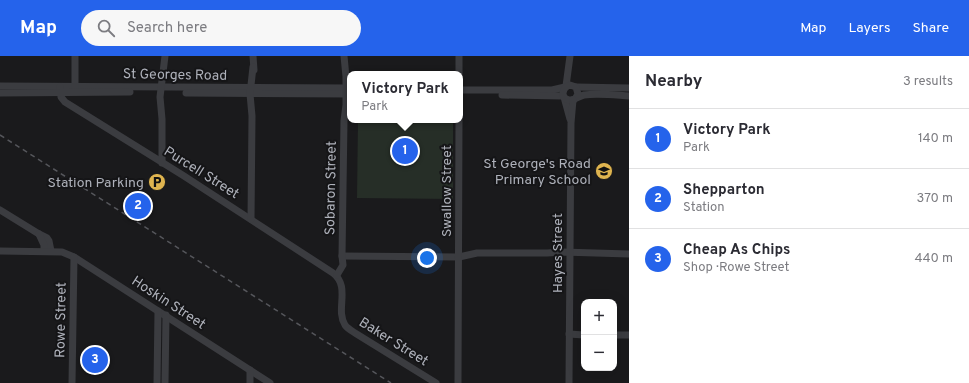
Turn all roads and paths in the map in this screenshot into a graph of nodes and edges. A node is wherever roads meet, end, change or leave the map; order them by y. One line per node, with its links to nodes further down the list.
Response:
1 (75, 56): 15 (street)
2 (165, 56): 16 (street)
3 (253, 56): 18 (street)
4 (344, 56): 19 (street, Sobaron Street)
5 (459, 56): 8 (street)
6 (570, 56): 7 (street)
7 (570, 65): 10 (street); 11 (street)
8 (459, 71)
9 (0, 86): 13 (street, St Georges Road)
10 (566, 87): 11 (street); 24 (street); 27 (street)
11 (575, 87): 20 (street); 28 (street)
12 (629, 88): 21 (street)
13 (35, 90): 14 (street, St Georges Road); 22 (street, St Georges Road)
14 (60, 90): 15 (street, St Georges Road); 31 (street, Purcell Street)
15 (75, 90): 16 (street, St Georges Road)
16 (163, 90): 18 (street, St Georges Road); 31 (street)
17 (463, 90): 23 (street)
18 (252, 91): 19 (street, St Georges Road); 33 (street)
19 (346, 91): 38 (street, Sobaron Street)
20 (592, 91): 21 (street); 28 (street)
21 (609, 92): 26 (street)
22 (0, 93)
23 (483, 93): 24 (street); 25 (street)
24 (547, 93): 27 (street)
25 (463, 95)
26 (629, 96)
27 (564, 97): 28 (street); 30 (street, Hayes Street)
28 (574, 99): 30 (street, Hayes Street)
29 (459, 123): 40 (street, Swallow Street)
30 (571, 123): 36 (street, Hayes Street)
31 (162, 163): 33 (street, Purcell Street)
32 (0, 210): 35 (street)
33 (251, 219): 41 (street, Purcell Street)
34 (0, 251): 35 (street, Hoskin Street)
35 (48, 251): 39 (street, Hoskin Street)
36 (570, 254): 37 (street); 40 (street); 44 (street, Hayes Street)
37 (629, 254)
38 (342, 256): 40 (street); 41 (street, Sobaron Street)
39 (74, 257): 42 (street, Hoskin Street); 49 (street, Rowe Street)
40 (459, 257): 55 (street, Swallow Street)
41 (335, 274): 54 (street, Baker Street)
42 (158, 311): 43 (street, Hoskin Street); 50 (street)
43 (166, 315): 48 (street, Hoskin Street); 51 (street)
44 (569, 334): 45 (street); 56 (street, Hayes Street)
45 (581, 335)
46 (617, 335): 47 (street)
47 (629, 335)
48 (250, 370): 52 (street); 53 (street, Hoskin Street)
49 (72, 383)
50 (157, 383)
51 (165, 383)
52 (250, 383)
53 (270, 383)
54 (436, 383)
55 (458, 383)
56 (569, 383)

